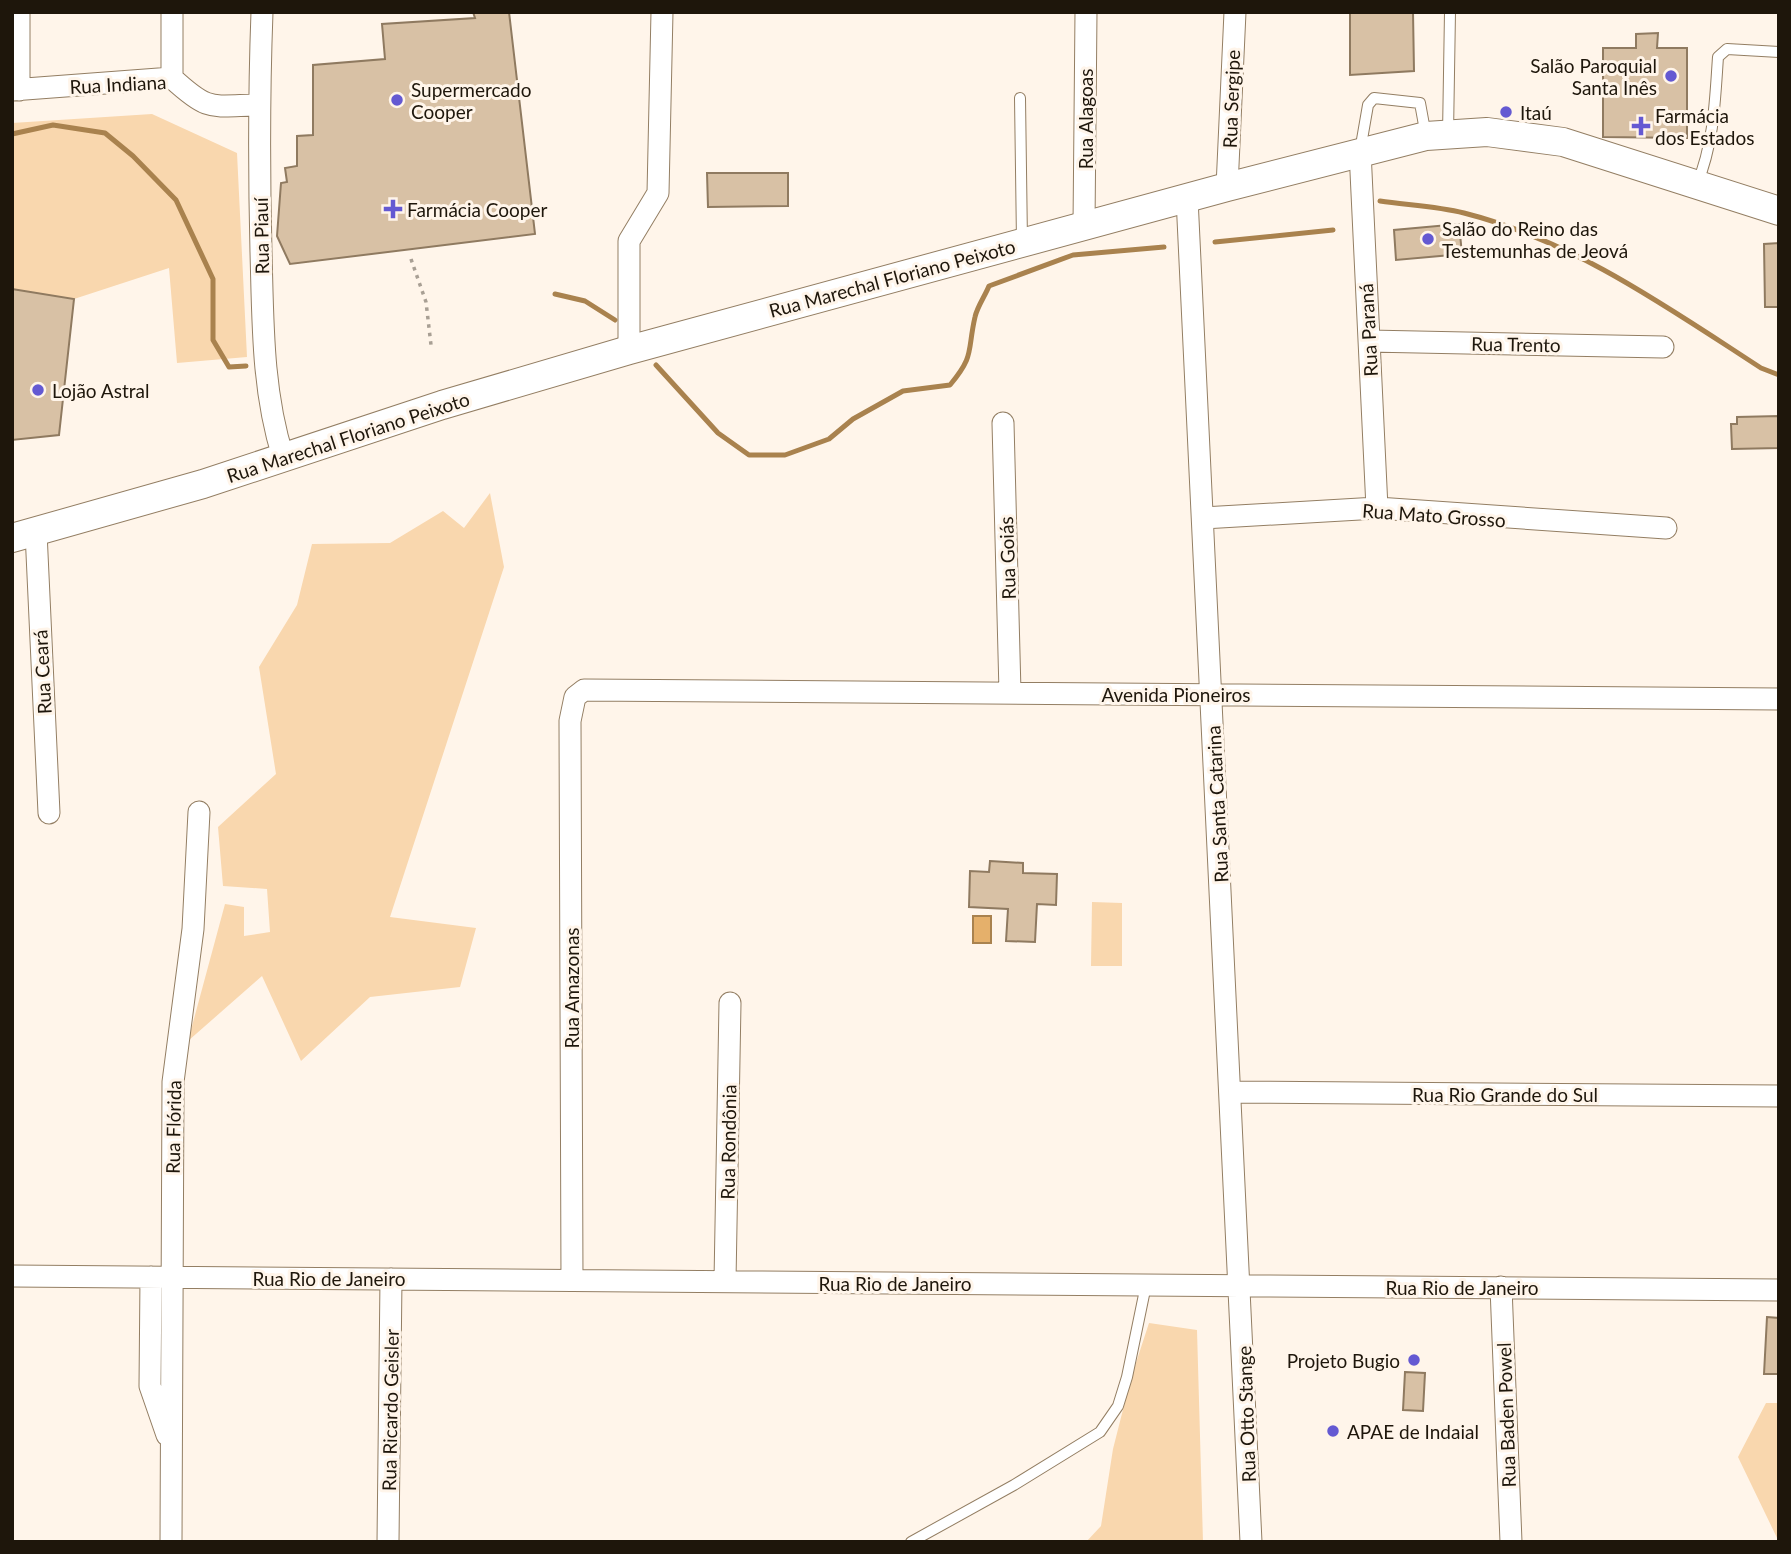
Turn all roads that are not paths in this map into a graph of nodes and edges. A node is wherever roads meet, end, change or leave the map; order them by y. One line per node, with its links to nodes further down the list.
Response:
1 (19, 12): 10 (street)
2 (172, 12): 9 (street)
3 (262, 12): 12 (street, Rua Piauí)
4 (662, 12): 23 (street)
5 (1086, 12): 19 (street, Rua Alagoas)
6 (1235, 12): 16 (street, Rua Sergipe)
7 (1450, 12): 13 (lane)
8 (1779, 52): 15 (lane)
9 (172, 78): 10 (street, Rua Indiana); 12 (street, Rua Indiana)
10 (16, 90)
11 (1020, 98): 20 (lane)
12 (258, 105): 25 (street, Rua Piauí)
13 (1437, 135): 14 (main road, Rua Marechal Floriano Peixoto); 14 (lane); 15 (main road, Rua Marechal Floriano Peixoto)
14 (1360, 151): 16 (main road, Rua Marechal Floriano Peixoto); 21 (street, Rua Paraná)
15 (1696, 186): 18 (main road, Rua Marechal Floriano Peixoto)
16 (1227, 187): 17 (main road, Rua Marechal Floriano Peixoto)
17 (1187, 198): 19 (main road, Rua Marechal Floriano Peixoto); 27 (street, Rua Santa Catarina)
18 (1779, 211)
19 (1084, 225): 20 (main road, Rua Marechal Floriano Peixoto)
20 (1022, 242): 23 (main road, Rua Marechal Floriano Peixoto)
21 (1369, 341): 22 (street, Rua Trento); 26 (street, Rua Paraná)
22 (1663, 347)
23 (629, 350): 25 (main road, Rua Marechal Floriano Peixoto)
24 (1003, 423): 30 (street, Rua Goiás)
25 (283, 457): 29 (main road, Rua Marechal Floriano Peixoto)
26 (1377, 508): 27 (street, Rua Mato Grosso); 28 (street, Rua Mato Grosso)
27 (1203, 519): 31 (street, Rua Santa Catarina)
28 (1666, 528)
29 (24, 535): 35 (street, Rua Ceará)
30 (1010, 692): 31 (street, Avenida Pioneiros); 32 (street, Avenida Pioneiros)
31 (1211, 694): 33 (street, Avenida Pioneiros); 37 (street, Rua Santa Catarina)
32 (575, 697): 42 (street, Rua Amazonas)
33 (1779, 699)
34 (199, 812): 40 (street, Rua Flórida)
35 (49, 813)
36 (730, 1003): 43 (street, Rua Rondônia)
37 (1231, 1092): 38 (street, Rua Rio Grande do Sul); 45 (street, Rua Santa Catarina)
38 (1779, 1096)
39 (12, 1276): 40 (street, Rua Rio de Janeiro)
40 (161, 1277): 41 (street, Rua Rio de Janeiro); 48 (street, Rua Flórida)
41 (391, 1279): 42 (street, Rua Rio de Janeiro); 49 (street, Rua Ricardo Geisler)
42 (572, 1280): 43 (street, Rua Rio de Janeiro)
43 (725, 1281): 44 (street, Rua Rio de Janeiro)
44 (1146, 1285): 45 (street, Rua Rio de Janeiro); 50 (lane)
45 (1240, 1285): 46 (street, Rua Rio de Janeiro); 51 (street, Rua Otto Stange)
46 (1501, 1287): 47 (street, Rua Rio de Janeiro); 52 (street, Rua Baden Powel)
47 (1779, 1290)
48 (171, 1542)
49 (388, 1542)
50 (911, 1542)
51 (1251, 1542)
52 (1511, 1542)

